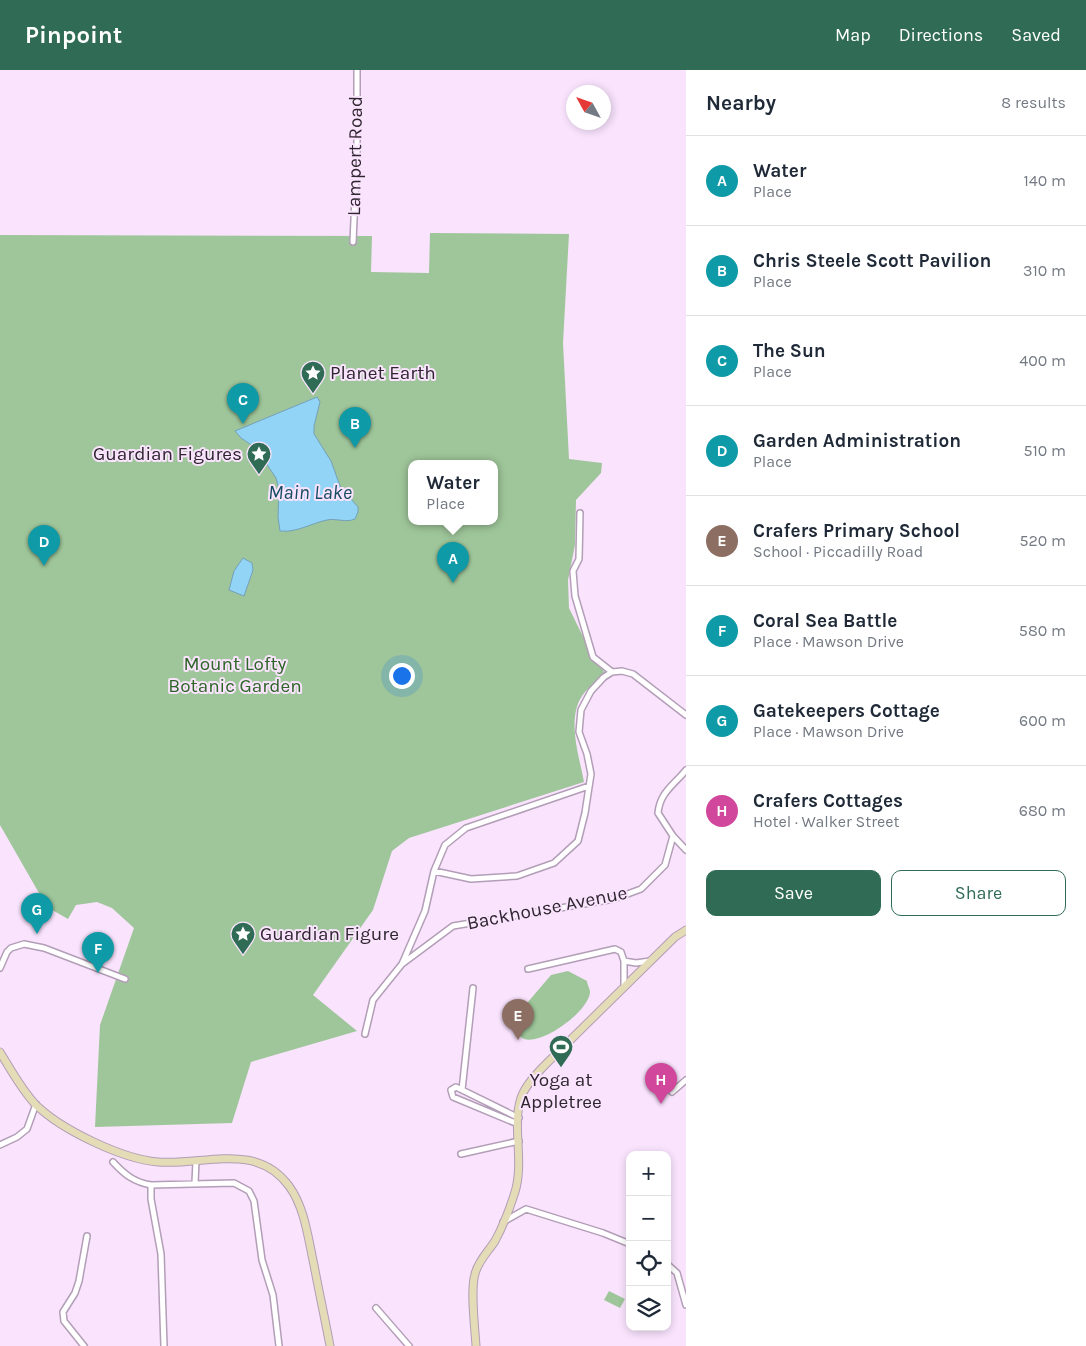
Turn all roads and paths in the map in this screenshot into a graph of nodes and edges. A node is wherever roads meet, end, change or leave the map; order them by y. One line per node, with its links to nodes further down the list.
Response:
1 (357, 70): 2 (street, Lampert Road)
2 (353, 242)
3 (580, 514): 4 (street)
4 (612, 672): 5 (street); 7 (street)
5 (686, 715)
6 (686, 770): 8 (street)
7 (589, 786): 10 (street); 10 (street)
8 (673, 836): 9 (street); 14 (street, Backhouse Avenue)
9 (686, 850)
10 (434, 872): 14 (street)
11 (686, 930): 13 (main road)
12 (624, 961): 13 (street); 16 (street); 18 (street)
13 (650, 961): 18 (main road)
14 (402, 964): 20 (street)
15 (0, 968): 17 (street)
16 (528, 969)
17 (125, 979)
18 (624, 986): 26 (main road)
19 (473, 988): 23 (street)
20 (365, 1034)
21 (0, 1052): 25 (main road)
22 (686, 1080): 24 (street)
23 (462, 1090): 26 (street); 26 (street)
24 (672, 1092)
25 (36, 1104): 28 (street); 30 (main road)
26 (518, 1121): 27 (main road)
27 (519, 1140): 29 (street); 34 (main road)
28 (0, 1146)
29 (461, 1154)
30 (196, 1161): 32 (street); 43 (main road)
31 (113, 1162): 33 (street)
32 (195, 1183): 33 (street); 42 (street)
33 (151, 1185): 41 (street)
34 (503, 1223): 36 (street); 45 (main road)
35 (87, 1236): 40 (street)
36 (626, 1242)
37 (671, 1268): 38 (street)
38 (686, 1305)
39 (376, 1308): 44 (street)
40 (84, 1346)
41 (164, 1346)
42 (279, 1346)
43 (330, 1346)
44 (409, 1346)
45 (476, 1346)

